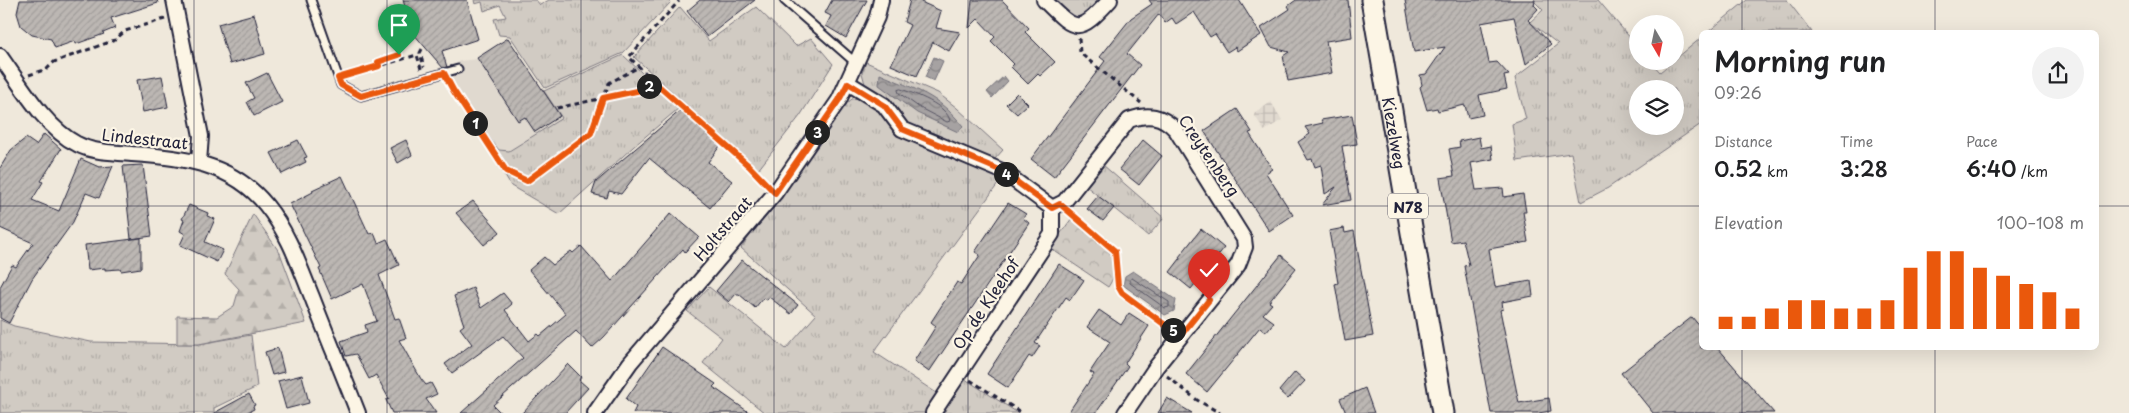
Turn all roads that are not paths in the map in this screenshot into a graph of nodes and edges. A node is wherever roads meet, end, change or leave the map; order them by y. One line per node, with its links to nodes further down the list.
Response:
1 (174, 0): 12 (street)
2 (311, 0): 10 (lane)
3 (784, 0): 9 (lane)
4 (881, 0): 9 (street, Holtstraat)
5 (1044, 0): 6 (street)
6 (1110, 0)
7 (1372, 0): 18 (main road, Kiezelweg / N78)
8 (0, 56): 12 (street, Lindestraat)
9 (857, 64): 11 (street, Holtstraat)
10 (458, 69)
11 (848, 83): 13 (street); 15 (street, Holtstraat)
12 (199, 162): 14 (street, Lindestraat)
13 (1056, 206): 16 (street, Op de Kleehof); 17 (street, Creytenberg)
14 (358, 413)
15 (595, 413)
16 (933, 413)
17 (1125, 413)
18 (1443, 413)

